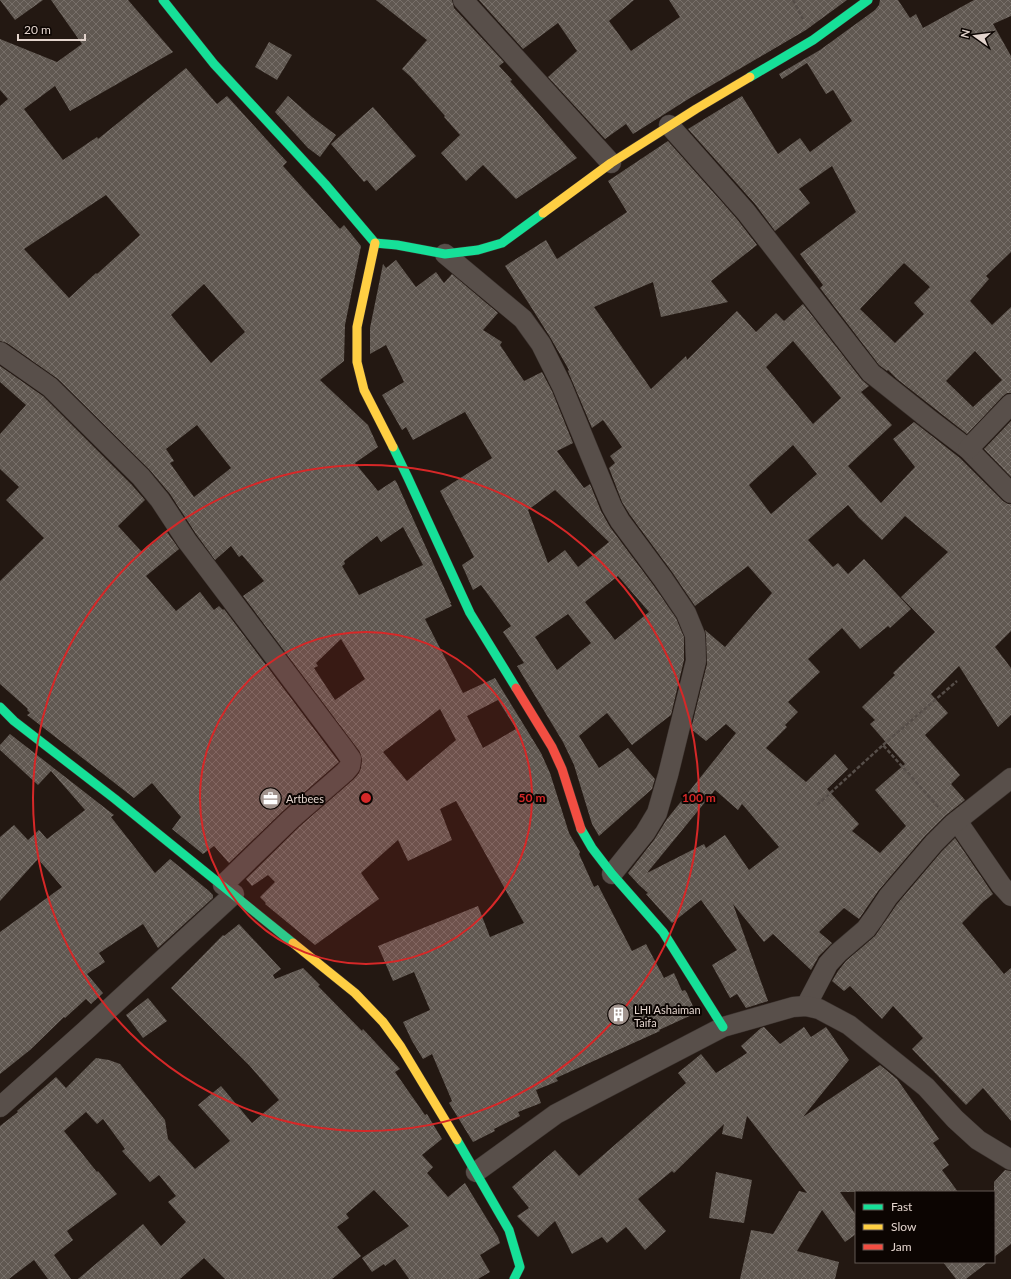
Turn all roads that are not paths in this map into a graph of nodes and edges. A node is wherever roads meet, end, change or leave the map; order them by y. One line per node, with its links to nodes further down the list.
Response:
1 (163, 0): 6 (street)
2 (463, 0): 5 (street)
3 (868, 0): 4 (street)
4 (669, 126): 5 (street); 10 (street)
5 (611, 162): 7 (street)
6 (375, 243): 7 (street); 15 (street)
7 (446, 254): 15 (street)
8 (0, 352): 16 (street)
9 (1011, 404): 10 (street)
10 (968, 449): 11 (street)
11 (1011, 493)
12 (0, 707): 16 (street)
13 (1011, 778): 14 (street)
14 (955, 823): 17 (street); 18 (street)
15 (612, 874): 19 (street)
16 (228, 890): 20 (street); 22 (street)
17 (1011, 896)
18 (806, 1006): 19 (street); 21 (street)
19 (723, 1027): 22 (street)
20 (0, 1107)
21 (1011, 1160)
22 (476, 1172): 23 (street)
23 (514, 1279)

